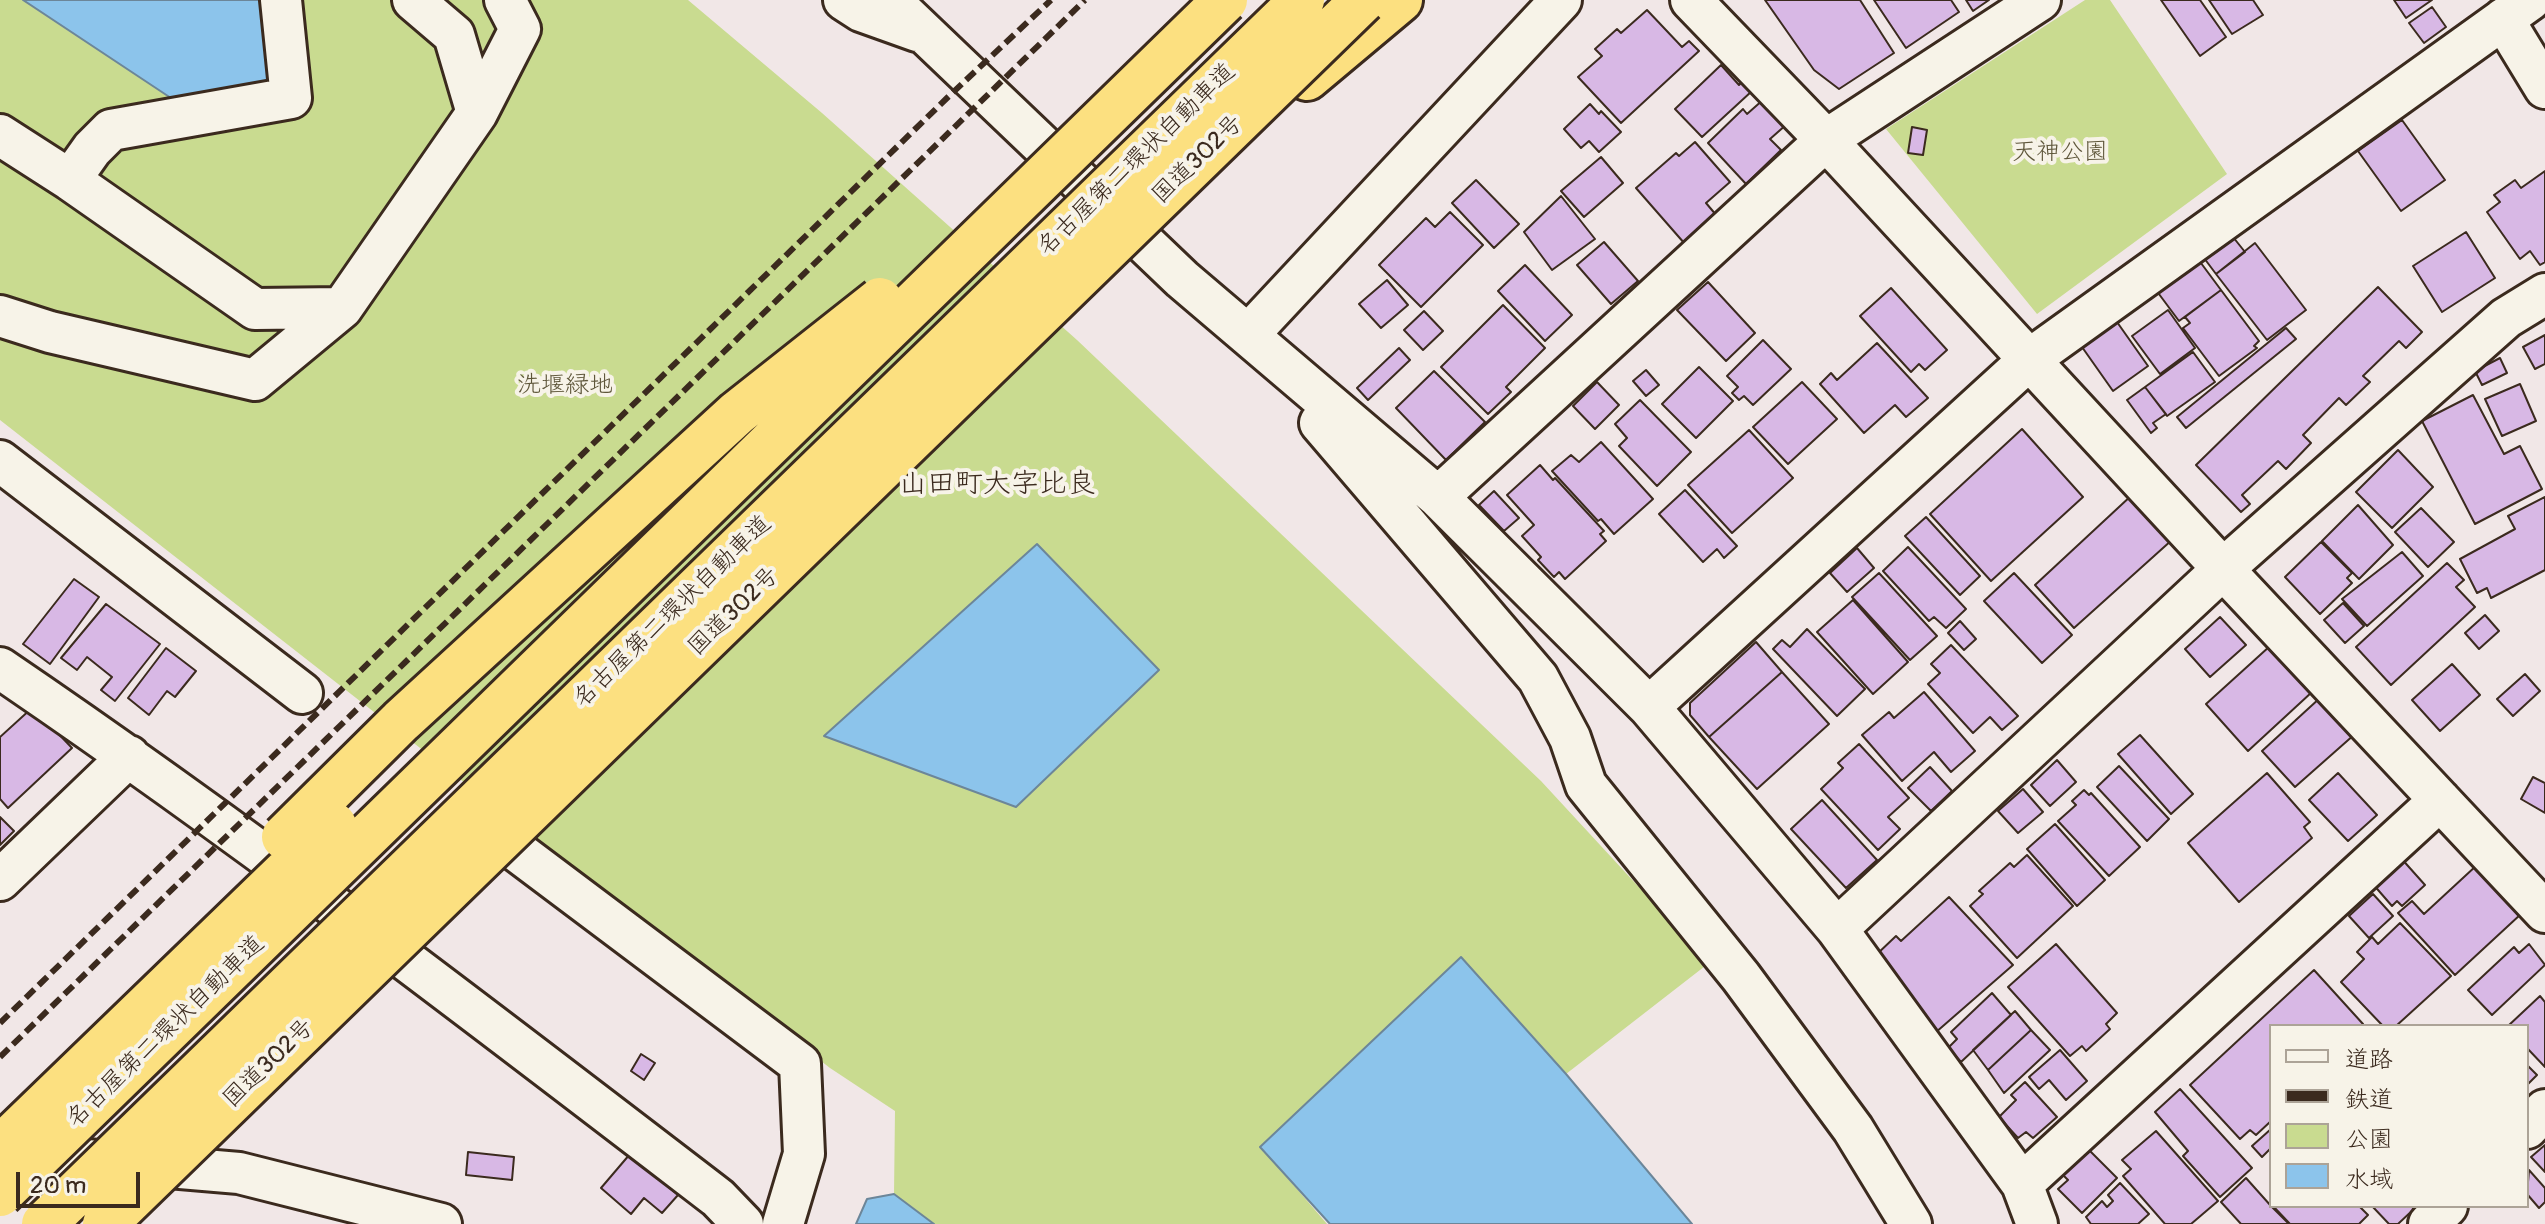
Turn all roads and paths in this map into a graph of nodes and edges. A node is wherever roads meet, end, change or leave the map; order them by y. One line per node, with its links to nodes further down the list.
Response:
1 (281, 0): 21 (street)
2 (413, 0): 17 (street)
3 (505, 0): 17 (street)
4 (844, 0): 15 (street)
5 (1186, 0): 45 (highway, bridge)
6 (1225, 0): 20 (highway, 名古屋第二環状自動車道, bridge)
7 (1302, 0): 41 (highway, 名古屋第二環状自動車道, bridge)
8 (1363, 0): 22 (highway, 国道302号, bridge)
9 (1400, 0): 22 (highway, bridge)
10 (1561, 0): 27 (street)
11 (1691, 0): 19 (street)
12 (2040, 0): 19 (street)
13 (896, 2): 15 (street)
14 (2516, 10): 16 (street); 28 (street)
15 (928, 35): 24 (street)
16 (2545, 88)
17 (477, 113): 25 (street)
18 (0, 135): 21 (street)
19 (1826, 140): 28 (street); 30 (street)
20 (1052, 167): 43 (highway, bridge); 47 (highway, 名古屋第二環状自動車道, bridge)
21 (70, 180): 25 (street)
22 (1162, 195): 51 (highway, 国道302号, bridge)
23 (2545, 294): 31 (street)
24 (1213, 306): 27 (street); 55 (street)
25 (342, 308): 26 (street)
26 (0, 316)
27 (1248, 335): 30 (street)
28 (2030, 359): 31 (street); 34 (street)
29 (0, 461): 33 (street)
30 (1438, 497): 34 (street)
31 (2223, 569): 36 (street); 40 (street)
32 (0, 668): 35 (street)
33 (302, 693)
34 (1649, 707): 40 (street)
35 (129, 756): 38 (street); 53 (street)
36 (2440, 800): 39 (street); 46 (street)
37 (471, 817): 54 (street)
38 (0, 880)
39 (2545, 912)
40 (1837, 929): 46 (street)
41 (198, 1073): 49 (highway, 名古屋第二環状自動車道, bridge); 50 (highway, bridge)
42 (2545, 1110): 44 (street)
43 (0, 1117)
44 (2529, 1126)
45 (0, 1150): 52 (street)
46 (2022, 1184): 56 (street)
47 (0, 1194)
48 (2445, 1208): 57 (street)
49 (44, 1224)
50 (70, 1224)
51 (105, 1224)
52 (441, 1224)
53 (743, 1224)
54 (783, 1224)
55 (1911, 1224)
56 (2037, 1224)
57 (2429, 1224)

